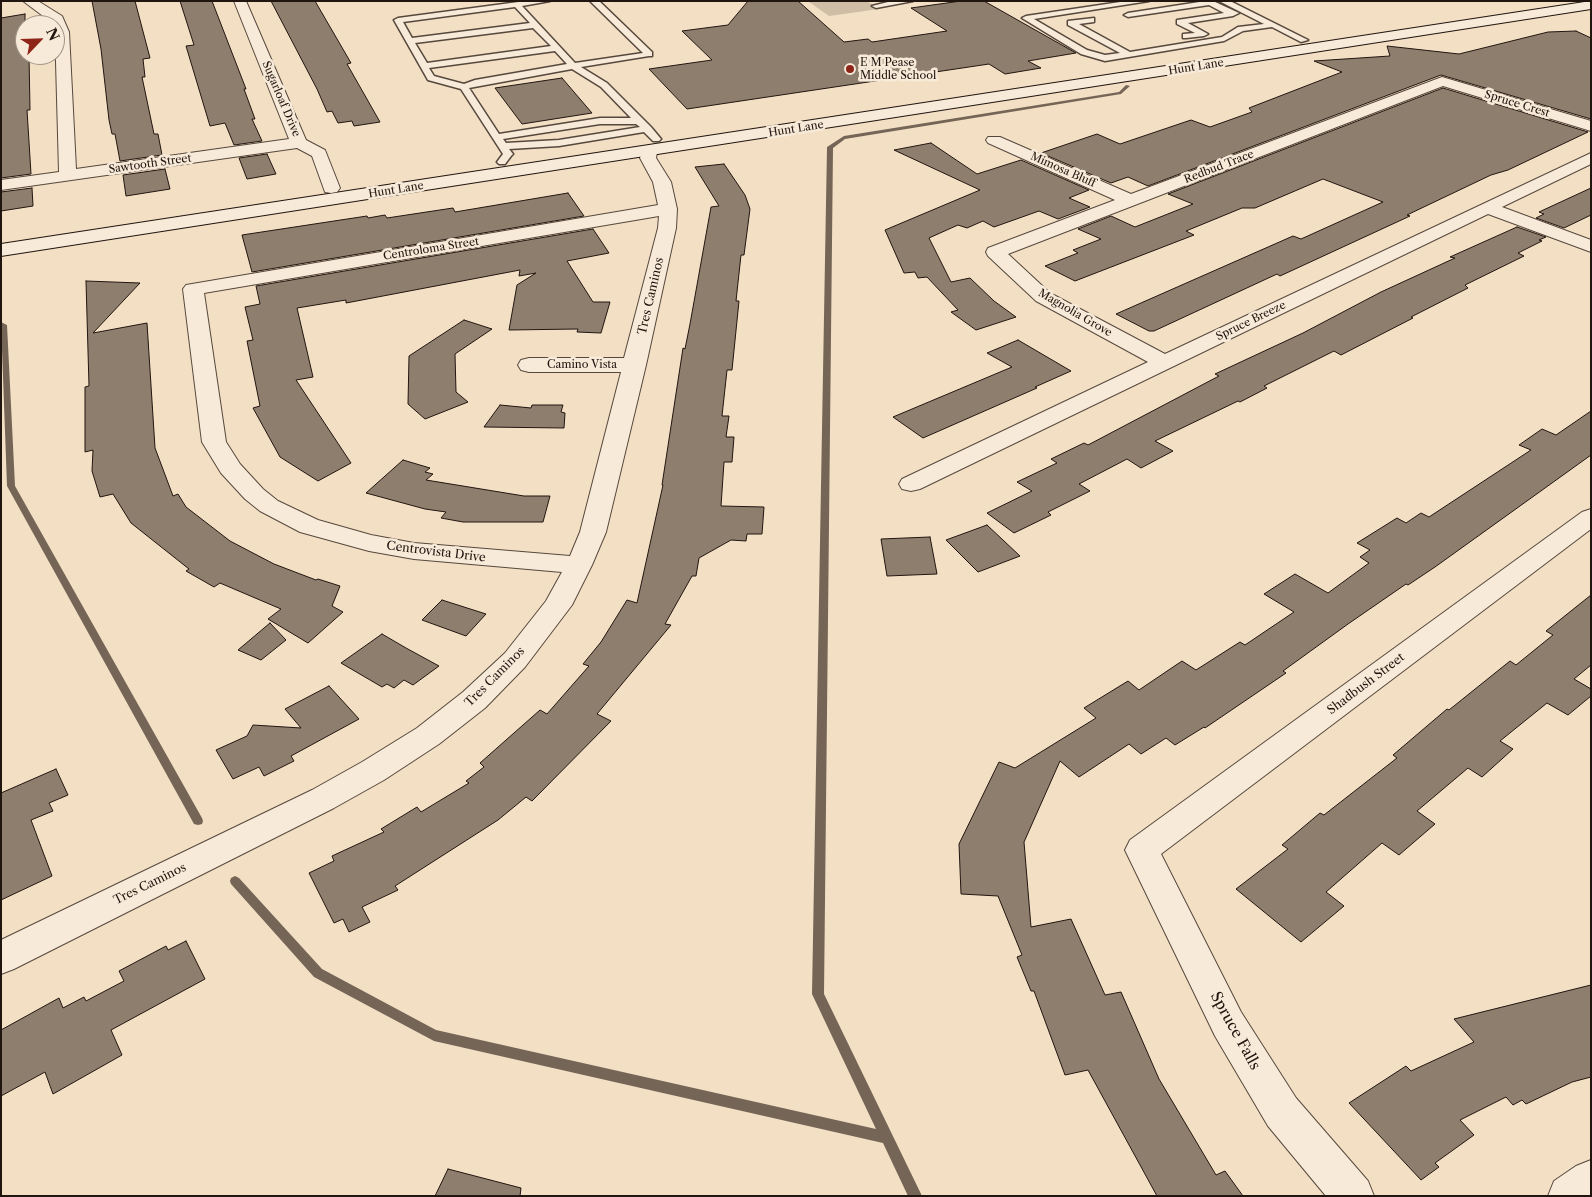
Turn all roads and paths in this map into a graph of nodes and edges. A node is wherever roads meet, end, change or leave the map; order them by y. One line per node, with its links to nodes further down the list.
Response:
1 (29, 1): 38 (street)
2 (240, 1): 35 (street, Sugarloaf Drive)
3 (546, 1): 10 (lane)
4 (594, 1): 26 (lane)
5 (909, 1): 11 (lane)
6 (1145, 1): 24 (lane)
7 (1223, 1): 13 (lane)
8 (1559, 1): 19 (street, Hunt Lane)
9 (1563, 1): 12 (street)
10 (517, 5): 17 (lane); 20 (lane)
11 (876, 6)
12 (1587, 8): 22 (street, Hunt Lane)
13 (1246, 12): 14 (lane); 18 (lane)
14 (1233, 14): 15 (lane); 21 (lane)
15 (1117, 16)
16 (1099, 19): 21 (lane)
17 (536, 25): 20 (lane); 23 (lane)
18 (1272, 25): 19 (lane); 24 (lane)
19 (1304, 40): 22 (street); 29 (street, Hunt Lane)
20 (410, 41): 25 (lane)
21 (1115, 47): 24 (lane)
22 (1319, 47): 29 (street, Hunt Lane)
23 (557, 48): 25 (lane); 26 (lane)
24 (1128, 54)
25 (424, 66): 28 (lane)
26 (573, 66): 28 (lane); 30 (lane)
27 (1442, 81): 31 (street, Spruce Crest); 42 (street, Redbud Trace)
28 (464, 87): 32 (lane)
29 (1010, 91): 33 (street, Hunt Lane)
30 (640, 121): 32 (lane); 33 (lane)
31 (1591, 126)
32 (496, 137): 36 (lane)
33 (651, 140): 36 (street, Hunt Lane); 39 (street, Hunt Lane); 44 (street, Tres Caminos)
34 (994, 140): 42 (street, Mimosa Bluff)
35 (299, 142): 38 (street, Sawtooth Street); 41 (street, Sugarloaf Drive)
36 (502, 154): 39 (street); 41 (street, Hunt Lane)
37 (1591, 158): 43 (street, Spruce Breeze)
38 (68, 175): 40 (street, Sawtooth Street)
39 (461, 180): 47 (street, Hunt Lane)
40 (1, 184)
41 (331, 188): 45 (street, Hunt Lane)
42 (1132, 201): 48 (street, Redbud Trace)
43 (1487, 208): 46 (street); 50 (street, Spruce Breeze)
44 (668, 209): 49 (street, Centroloma Street); 52 (street, Tres Caminos)
45 (1, 236)
46 (1591, 246)
47 (1, 250)
48 (995, 252): 50 (street, Magnolia Grove)
49 (193, 289): 55 (street, Centrovista Drive)
50 (1164, 362): 53 (street, Spruce Breeze)
51 (529, 365): 52 (street, Camino Vista)
52 (635, 365): 55 (street, Tres Caminos)
53 (911, 484)
54 (1591, 517): 56 (street, Shadbush Street)
55 (579, 565): 57 (street, Tres Caminos)
56 (1142, 850): 59 (street, Spruce Falls)
57 (1, 958)
58 (1591, 1181): 60 (street)
59 (1353, 1196)
60 (1569, 1196)

